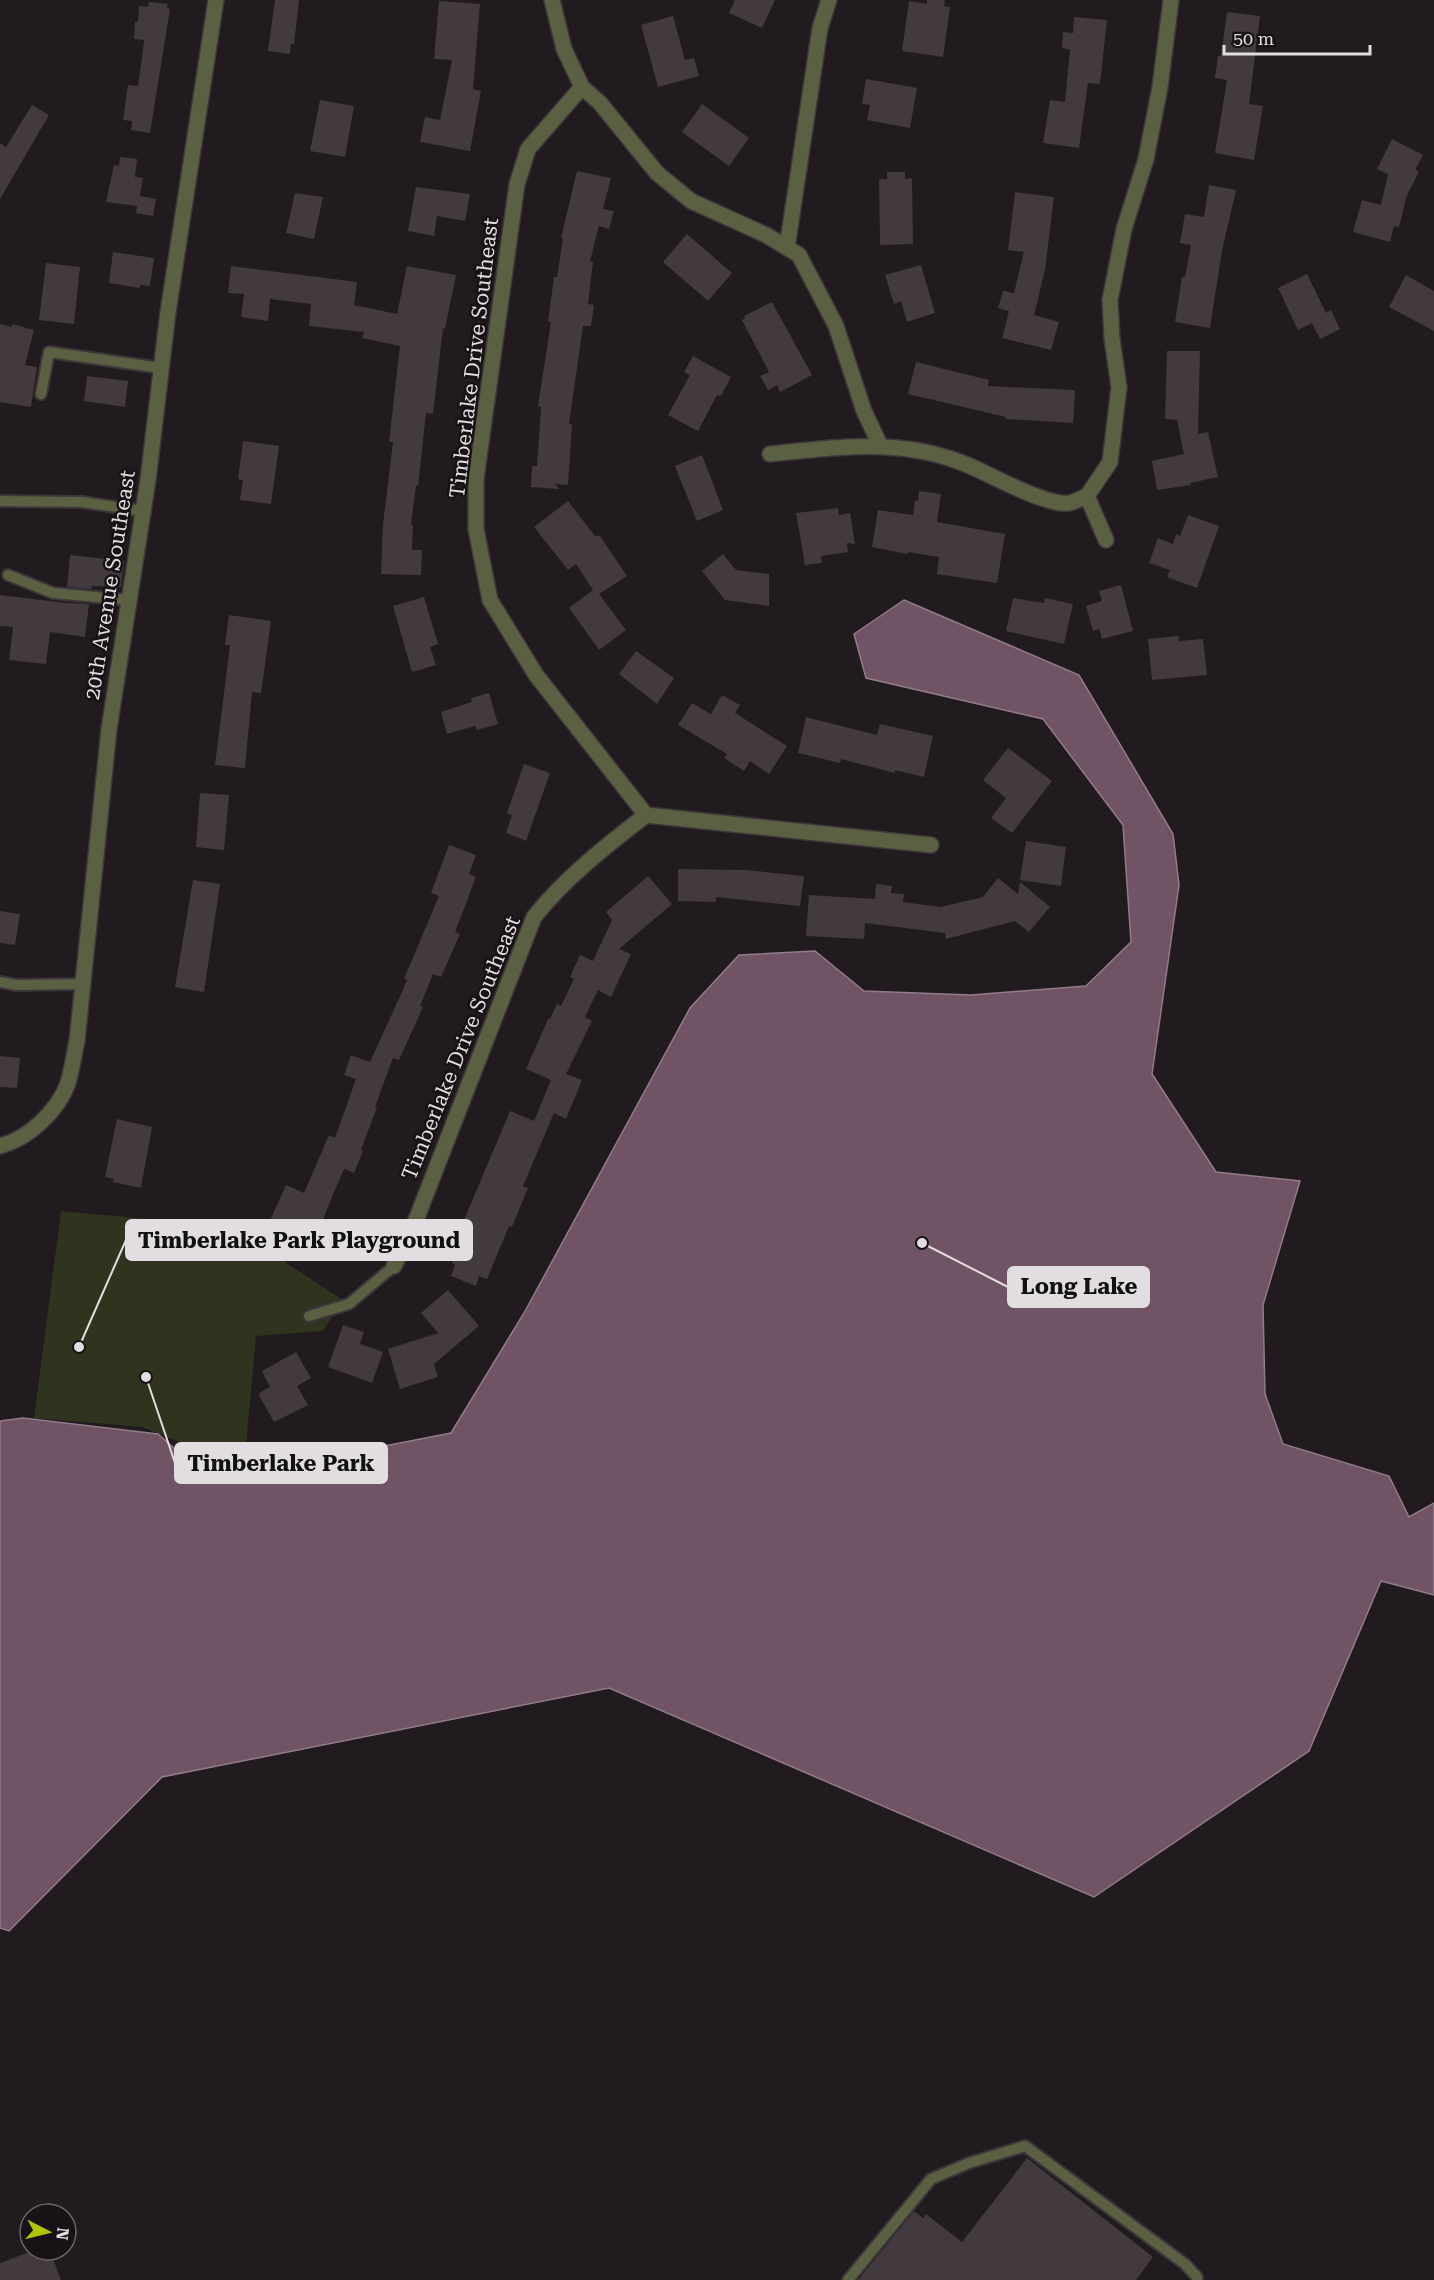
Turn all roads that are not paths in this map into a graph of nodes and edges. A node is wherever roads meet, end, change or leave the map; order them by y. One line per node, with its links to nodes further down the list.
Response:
1 (216, 0): 7 (street, 20th Avenue Southeast)
2 (552, 0): 5 (street)
3 (829, 0): 6 (street)
4 (1171, 0): 11 (street)
5 (582, 87): 6 (street); 17 (street, Timberlake Drive Southeast)
6 (787, 248): 9 (street)
7 (161, 368): 8 (lane); 13 (street, 20th Avenue Southeast)
8 (40, 394)
9 (880, 445): 10 (street); 11 (street)
10 (770, 454)
11 (1087, 496): 14 (street)
12 (0, 501): 13 (lane)
13 (143, 511): 16 (street, 20th Avenue Southeast)
14 (1106, 540)
15 (8, 575): 16 (lane)
16 (129, 600): 20 (street, 20th Avenue Southeast)
17 (646, 815): 18 (street); 22 (street, Timberlake Drive Southeast)
18 (931, 845)
19 (0, 982): 20 (lane)
20 (82, 984): 21 (street, 20th Avenue Southeast)
21 (0, 1146)
22 (394, 1266): 23 (lane)
23 (309, 1316)
24 (848, 2280): 25 (lane)
25 (1197, 2280)

